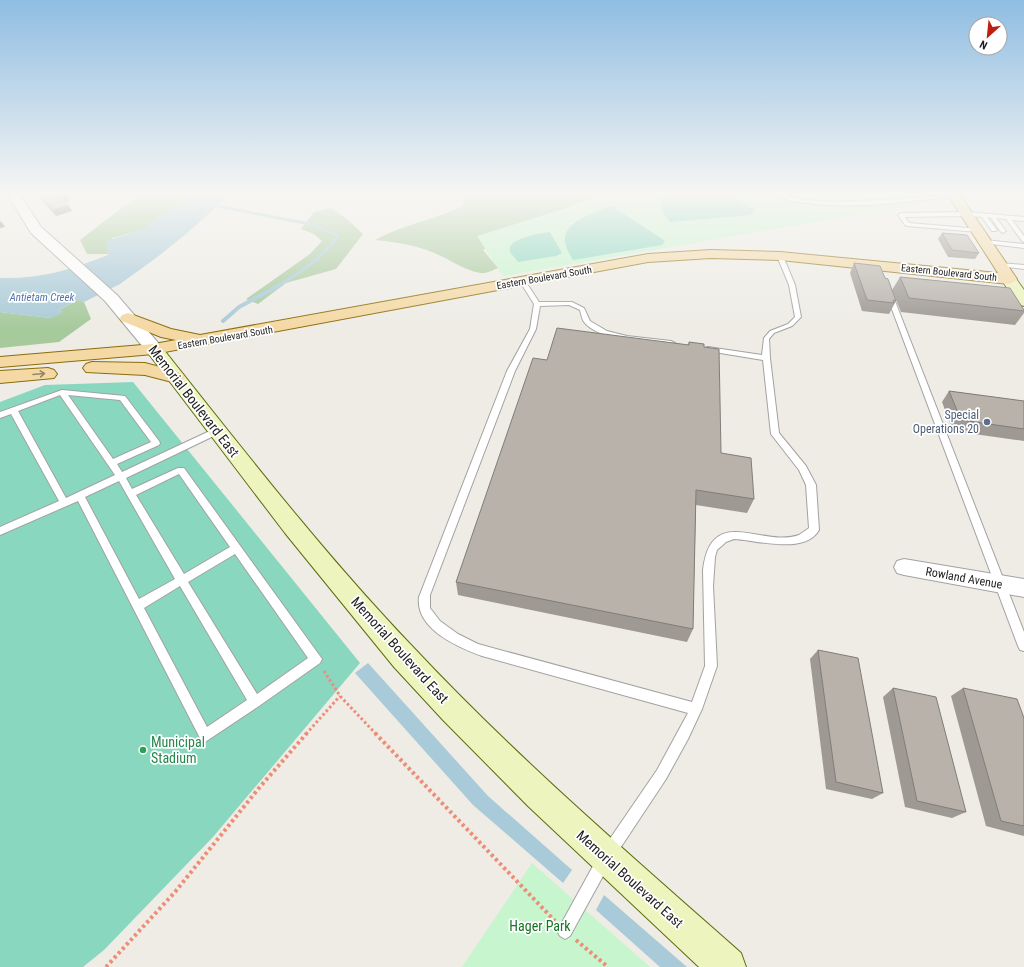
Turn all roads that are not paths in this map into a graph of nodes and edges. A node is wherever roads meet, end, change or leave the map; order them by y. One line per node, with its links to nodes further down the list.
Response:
1 (44, 237): 17 (street, Memorial Boulevard East)
2 (988, 237): 10 (main road)
3 (995, 237): 6 (lane)
4 (1000, 237): 6 (lane)
5 (1008, 238): 7 (lane)
6 (1004, 244): 7 (lane)
7 (1014, 245): 8 (lane)
8 (1024, 246)
9 (780, 256): 12 (main road, Eastern Boulevard South); 13 (main road, Eastern Boulevard South); 22 (lane)
10 (1000, 265): 11 (lane); 12 (main road)
11 (1024, 267)
12 (1009, 279): 15 (main road)
13 (522, 280): 16 (lane); 18 (main road, Eastern Boulevard South)
14 (886, 287): 40 (lane)
15 (1024, 301)
16 (537, 304): 19 (lane); 45 (lane)
17 (128, 318): 18 (main road); 21 (street, Memorial Boulevard East)
18 (208, 340): 21 (main road, Eastern Boulevard South)
19 (682, 345)
20 (698, 348): 22 (lane)
21 (154, 349): 23 (main road, Eastern Boulevard South); 24 (main road, Eastern Boulevard South); 26 (main road, Memorial Boulevard East)
22 (766, 358): 45 (lane)
23 (0, 362)
24 (88, 368): 25 (main road, Eastern Boulevard South, one-way to 24); 26 (main road)
25 (0, 377)
26 (176, 377): 30 (main road, Memorial Boulevard East)
27 (62, 392): 28 (lane); 31 (lane); 31 (lane)
28 (13, 410): 29 (lane); 35 (lane)
29 (0, 415)
30 (217, 431): 32 (lane); 46 (main road, Memorial Boulevard East)
31 (111, 463): 32 (lane)
32 (121, 477): 33 (lane); 34 (lane)
33 (130, 494): 37 (lane); 39 (lane)
34 (80, 496): 35 (lane); 42 (lane)
35 (64, 503): 36 (lane)
36 (1, 529)
37 (237, 548): 39 (lane); 44 (lane)
38 (904, 567): 40 (street, Rowland Avenue)
39 (182, 580): 42 (lane); 44 (lane)
40 (1000, 584): 41 (street, Rowland Avenue); 43 (lane)
41 (1024, 588)
42 (137, 606): 44 (lane)
43 (1024, 646)
44 (255, 702)
45 (696, 709): 46 (lane)
46 (606, 858): 47 (lane); 48 (main road, Memorial Boulevard East)
47 (565, 931)
48 (727, 967)

